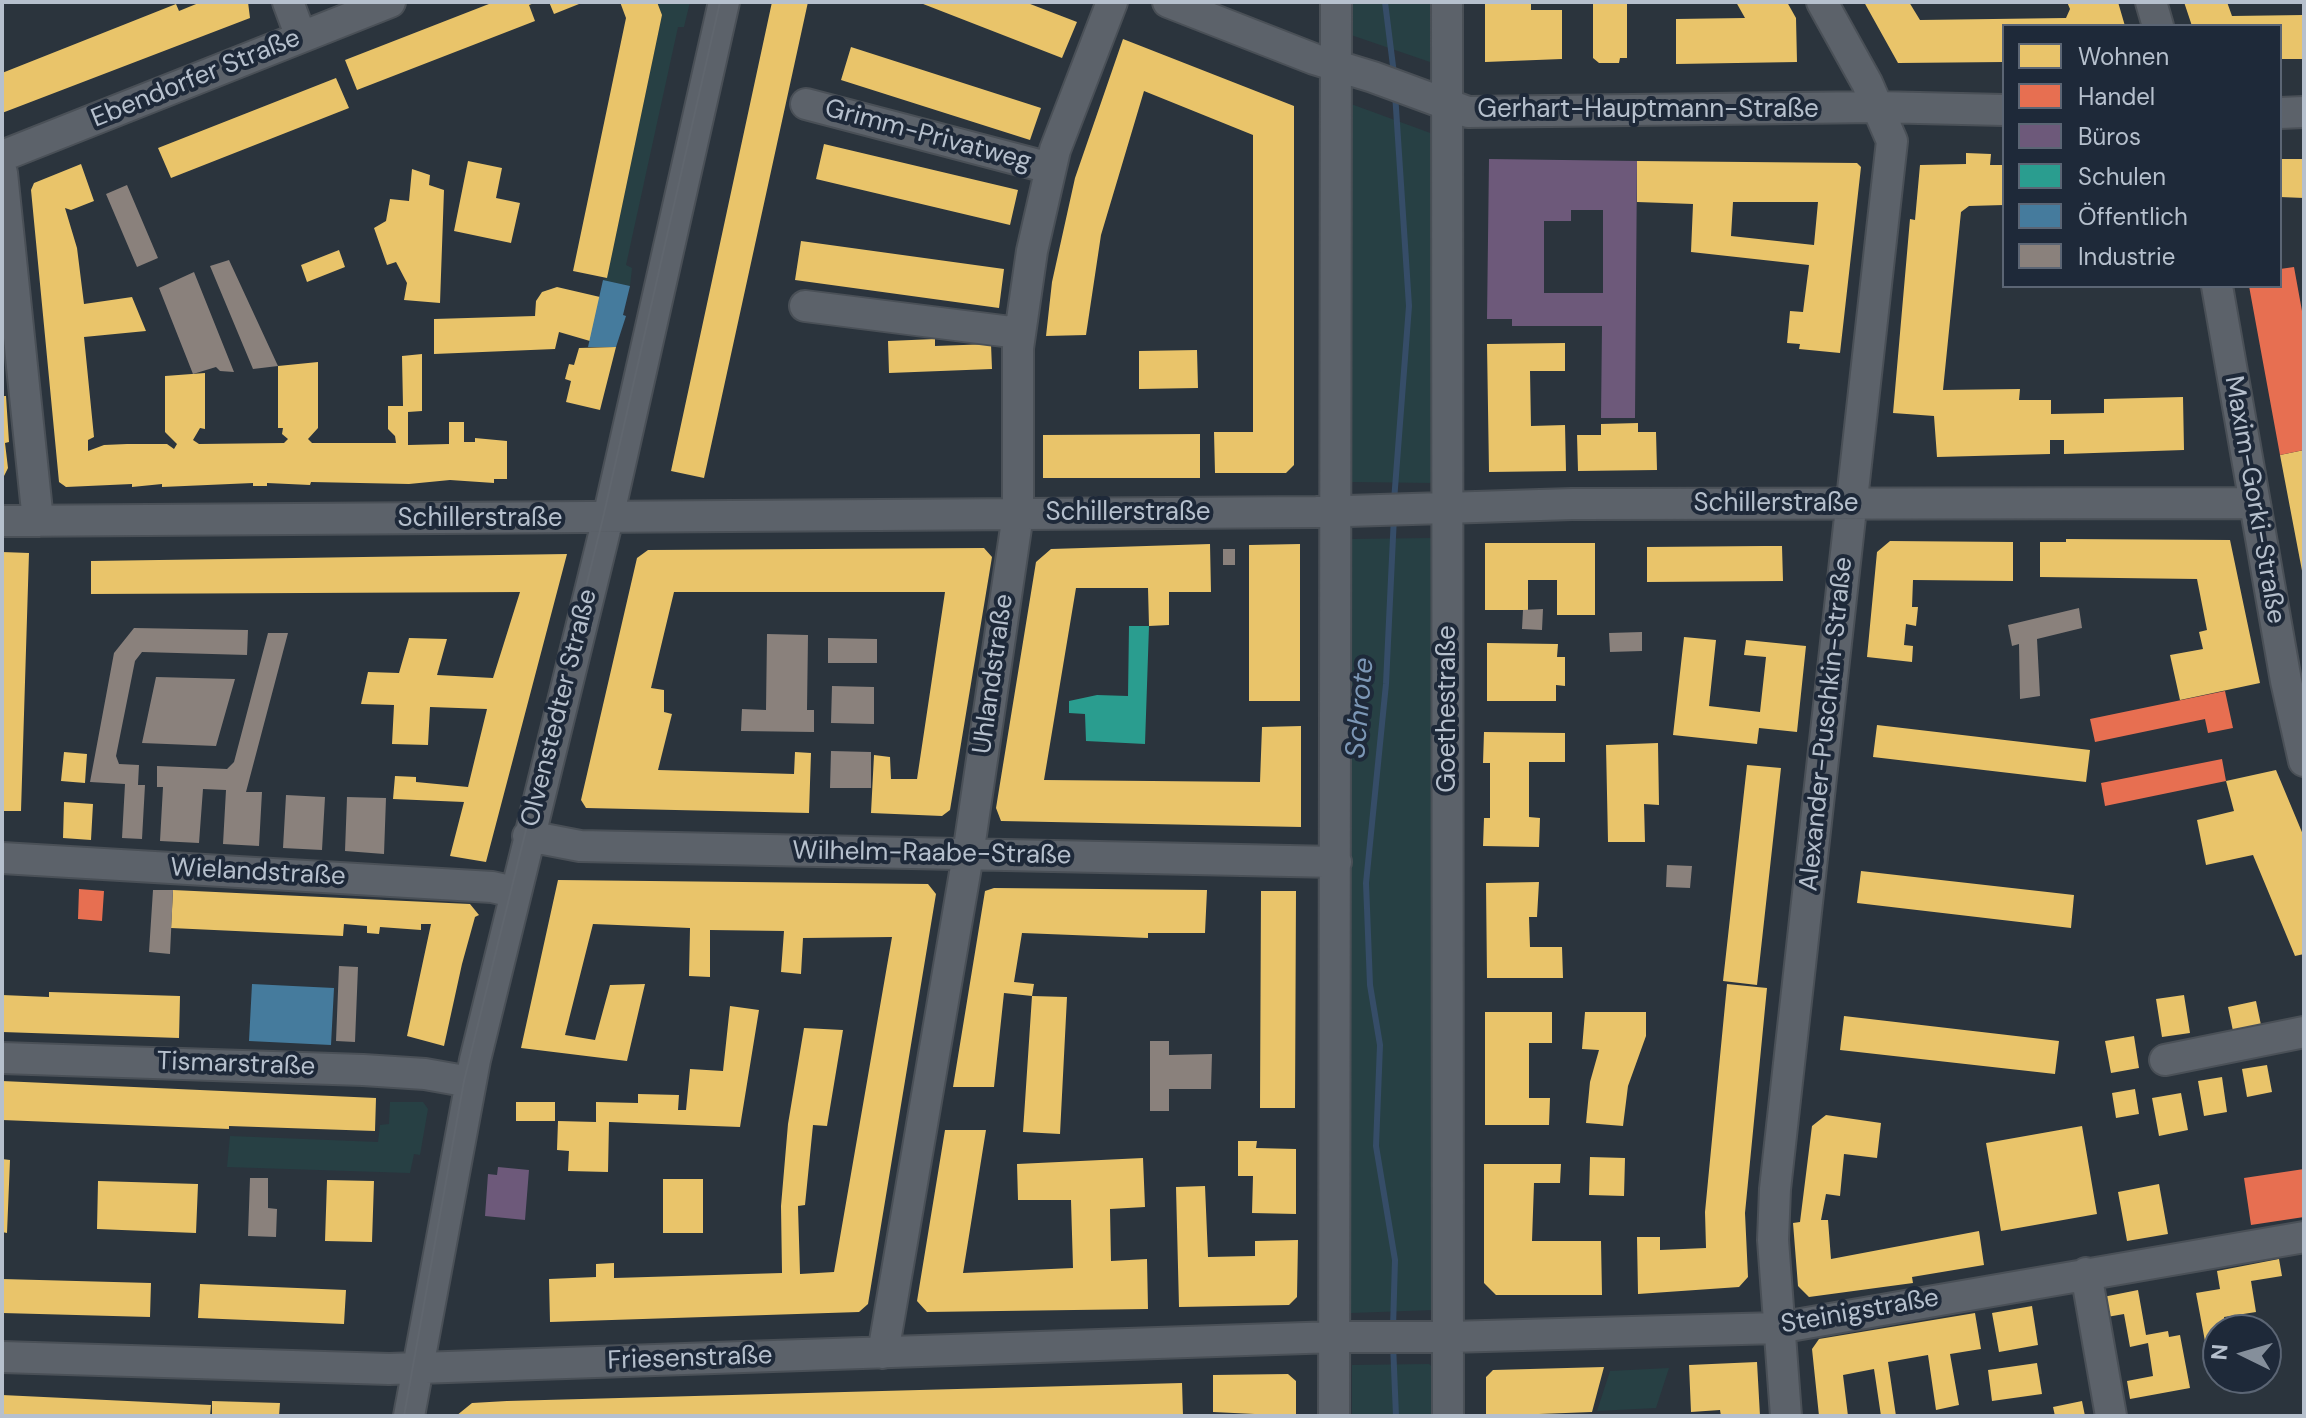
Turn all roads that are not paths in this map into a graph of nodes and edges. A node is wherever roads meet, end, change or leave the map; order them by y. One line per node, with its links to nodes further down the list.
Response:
1 (288, 2): 11 (street)
2 (390, 2): 11 (street, Ebendorfer Straße)
3 (724, 2): 30 (street, Olvenstedter Straße)
4 (1112, 2): 20 (street, Uhlandstraße)
5 (1168, 2): 12 (street, Gerhart-Hauptmann-Straße)
6 (1336, 2): 12 (street)
7 (1447, 2): 14 (street, Goethestraße)
8 (1822, 2): 15 (street, Alexander-Puschkin-Straße)
9 (2151, 2): 10 (street)
10 (2157, 24)
11 (301, 37): 19 (street, Ebendorfer Straße)
12 (1336, 65): 14 (street, Gerhart-Hauptmann-Straße); 28 (street)
13 (806, 104): 20 (street, Grimm-Privatweg)
14 (1448, 105): 15 (street, Gerhart-Hauptmann-Straße); 27 (street, Goethestraße)
15 (1877, 107): 16 (street, Gerhart-Hauptmann-Straße); 26 (street, Alexander-Puschkin-Straße)
16 (2002, 110)
17 (2304, 112): 18 (street)
18 (2282, 113)
19 (2, 156)
20 (1050, 168): 24 (street, Uhlandstraße)
21 (2, 173): 32 (street)
22 (2217, 288): 25 (street, Maxim-Gorki-Straße)
23 (805, 306): 24 (street)
24 (1019, 333): 29 (street, Uhlandstraße)
25 (2254, 503): 26 (street, Schillerstraße); 33 (street, Maxim-Gorki-Straße)
26 (1851, 505): 27 (street, Schillerstraße); 45 (street, Alexander-Puschkin-Straße)
27 (1448, 508): 28 (street, Schillerstraße); 47 (street, Goethestraße)
28 (1335, 511): 29 (street, Schillerstraße); 37 (street)
29 (1018, 514): 30 (street, Schillerstraße); 35 (street, Uhlandstraße)
30 (608, 518): 32 (street, Schillerstraße); 34 (street, Olvenstedter Straße)
31 (2, 521): 32 (street, Schillerstraße)
32 (38, 521)
33 (2304, 761)
34 (528, 836): 35 (street, Wilhelm-Raabe-Straße); 38 (street, Olvenstedter Straße)
35 (968, 855): 37 (street, Wilhelm-Raabe-Straße); 49 (street, Uhlandstraße)
36 (2, 858): 38 (street, Wielandstraße)
37 (1336, 862): 46 (street)
38 (514, 892): 42 (street, Olvenstedter Straße)
39 (2304, 1032): 41 (street)
40 (2, 1058): 42 (street, Tismarstraße)
41 (2165, 1060)
42 (470, 1082): 51 (street, Olvenstedter Straße)
43 (2304, 1237): 44 (street, Steinigstraße)
44 (2086, 1273): 45 (street, Steinigstraße); 56 (street)
45 (1778, 1328): 47 (street, Steinigstraße); 55 (street, Alexander-Puschkin-Straße)
46 (1335, 1337): 48 (street, Friesenstraße); 49 (street, Friesenstraße); 53 (street)
47 (1449, 1337): 48 (street, Steinigstraße); 54 (street, Goethestraße)
48 (1379, 1338)
49 (883, 1353): 51 (street, Friesenstraße)
50 (2, 1357): 51 (street, Friesenstraße)
51 (417, 1367): 52 (street, Olvenstedter Straße)
52 (409, 1416)
53 (1334, 1416)
54 (1448, 1416)
55 (1786, 1416)
56 (2111, 1416)

